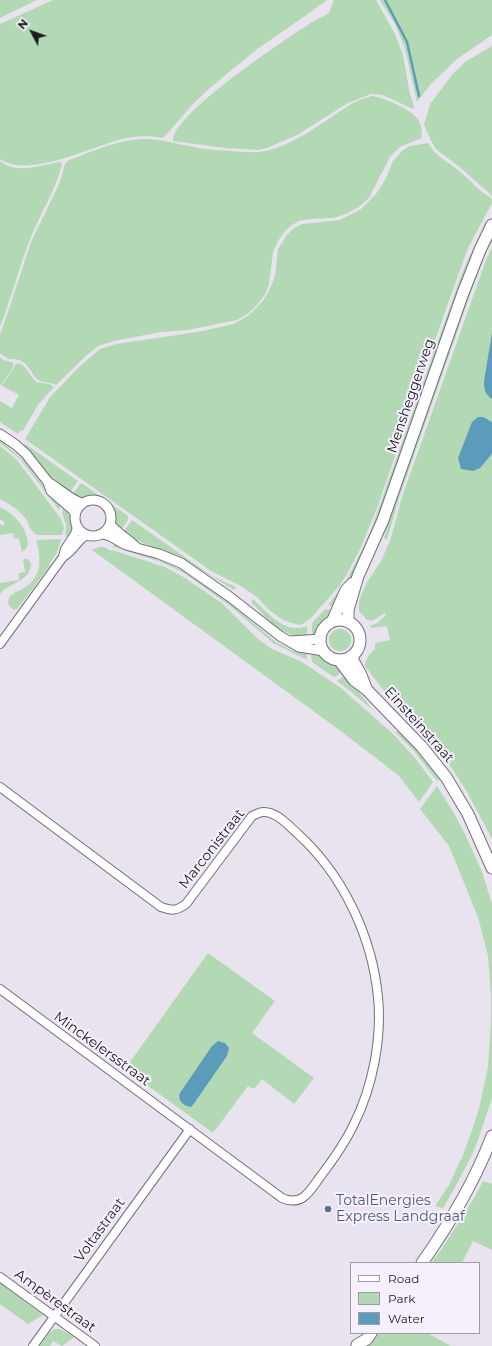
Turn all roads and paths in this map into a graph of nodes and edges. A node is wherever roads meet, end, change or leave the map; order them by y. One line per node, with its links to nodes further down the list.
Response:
1 (492, 225): 12 (main road, Mensheggerweg)
2 (0, 434): 3 (street)
3 (48, 482): 4 (street); 5 (street)
4 (83, 503): 5 (street); 6 (street)
5 (75, 513): 7 (street)
6 (110, 524): 8 (street); 10 (street)
7 (77, 528): 9 (street); 11 (street)
8 (103, 534): 9 (street); 10 (street)
9 (87, 536): 11 (street)
10 (138, 548): 16 (street)
11 (64, 556): 17 (street)
12 (358, 576): 13 (main road, Mensheggerweg); 14 (main road, Mensheggerweg)
13 (332, 622): 14 (main road); 15 (main road)
14 (348, 622): 19 (main road)
15 (321, 639): 16 (street); 18 (main road)
16 (290, 641): 18 (street)
17 (0, 644)
18 (324, 651): 20 (main road)
19 (351, 657): 20 (main road); 21 (main road, Einsteinstraat)
20 (339, 660): 21 (main road, Einsteinstraat)
21 (366, 689): 23 (main road, Einsteinstraat)
22 (0, 788): 25 (street, Marconistraat)
23 (492, 868)
24 (0, 989): 25 (street, Minckelersstraat)
25 (190, 1129): 31 (street, Voltastraat)
26 (492, 1136): 27 (main road)
27 (458, 1207): 28 (main road); 29 (main road)
28 (415, 1262)
29 (423, 1262)
30 (0, 1277): 31 (street, Ampèrestraat)
31 (54, 1317): 34 (street, Voltastraat); 35 (street, Ampèrestraat)
32 (362, 1334): 36 (main road)
33 (370, 1334): 36 (main road)
34 (33, 1346)
35 (95, 1346)
36 (357, 1346)

